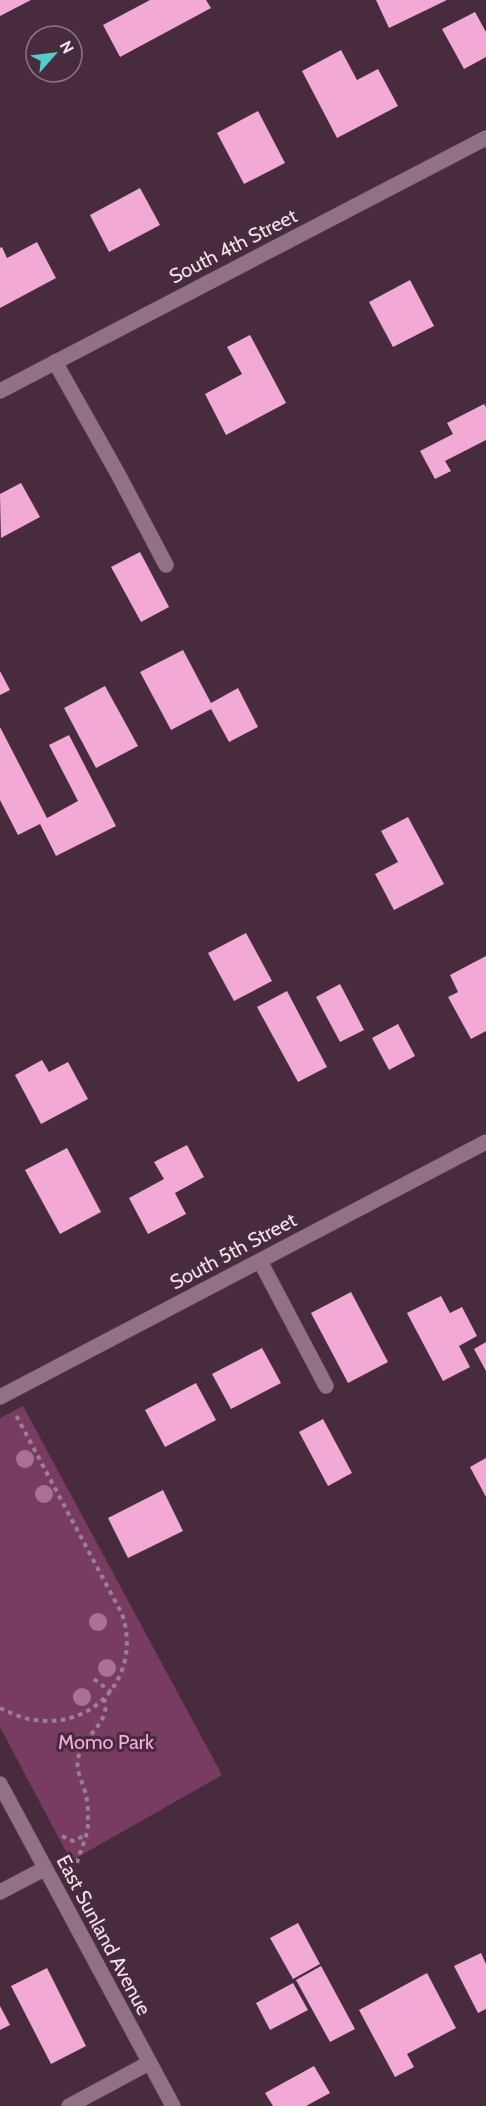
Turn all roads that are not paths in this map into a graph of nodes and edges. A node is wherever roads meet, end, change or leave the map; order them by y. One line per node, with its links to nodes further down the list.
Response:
1 (486, 138): 2 (street, South 4th Street)
2 (55, 362): 3 (street, South 4th Street); 4 (street)
3 (0, 391)
4 (166, 565)
5 (486, 1142): 6 (street, South 5th Street)
6 (260, 1261): 7 (street); 8 (street, South 5th Street)
7 (326, 1386)
8 (0, 1397)
9 (0, 1784): 10 (street, East Sunland Avenue)
10 (44, 1869): 11 (street); 12 (street, East Sunland Avenue)
11 (0, 1892)
12 (149, 2063): 13 (street); 14 (street, East Sunland Avenue)
13 (69, 2106)
14 (173, 2106)

